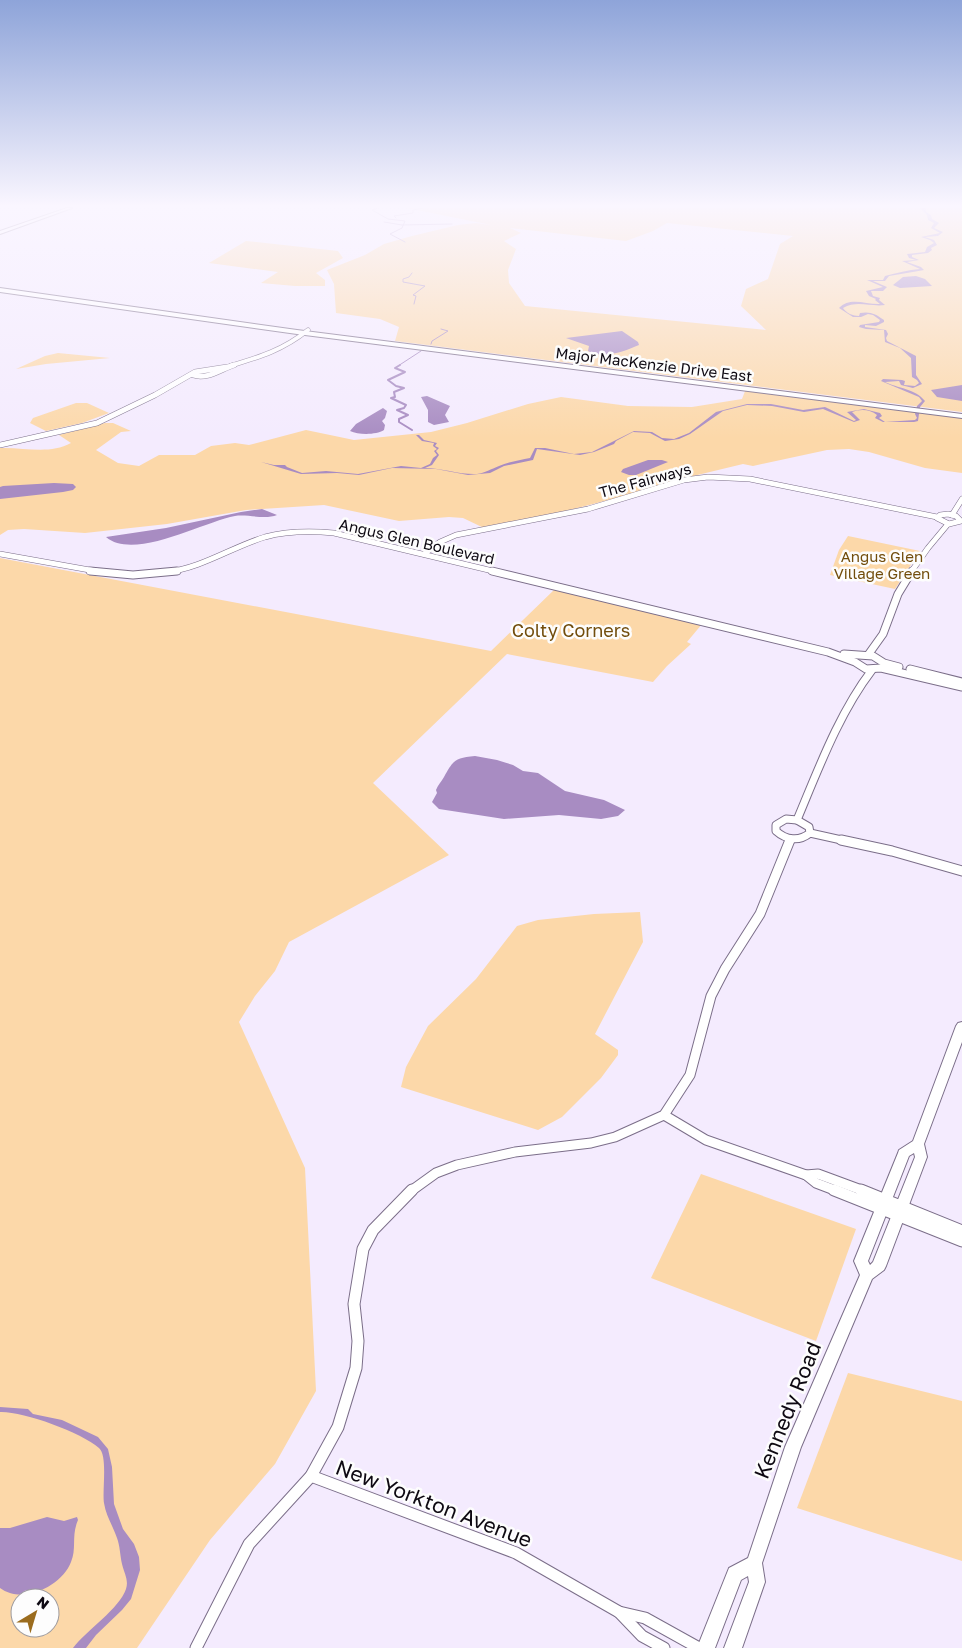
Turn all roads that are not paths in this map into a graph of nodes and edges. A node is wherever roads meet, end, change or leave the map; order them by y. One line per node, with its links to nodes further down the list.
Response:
1 (0, 290): 2 (main road, Major MacKenzie Drive East)
2 (309, 332): 3 (street); 9 (main road, Major MacKenzie Drive East)
3 (227, 367): 4 (street); 5 (street)
4 (203, 371): 5 (street); 6 (street)
5 (210, 373): 7 (street)
6 (193, 375): 7 (street); 8 (street)
7 (198, 377): 8 (street)
8 (177, 383): 10 (street)
9 (962, 416)
10 (0, 445)
11 (962, 499): 12 (street)
12 (952, 515): 13 (street); 14 (street)
13 (938, 517): 15 (street); 17 (street, The Fairways)
14 (961, 522): 15 (street)
15 (948, 524): 18 (street)
16 (0, 554): 17 (street, Angus Glen Boulevard)
17 (424, 554): 19 (street, Angus Glen Boulevard)
18 (878, 646): 20 (street); 21 (street)
19 (828, 652): 20 (street, Angus Glen Boulevard); 22 (street, Angus Glen Boulevard)
20 (864, 656): 21 (street, Angus Glen Boulevard); 22 (street)
21 (878, 658): 23 (street)
22 (855, 662): 24 (street, Angus Glen Boulevard)
23 (883, 666): 25 (street); 27 (street); 28 (street)
24 (861, 667): 25 (street); 26 (street)
25 (872, 670): 26 (street)
26 (863, 679): 29 (street)
27 (962, 682)
28 (962, 687)
29 (797, 820): 30 (street); 31 (street)
30 (810, 833): 31 (street); 32 (street)
31 (790, 839): 34 (street)
32 (960, 869)
33 (962, 1026): 35 (main road, Kennedy Road)
34 (664, 1115): 36 (street); 41 (street)
35 (918, 1144): 36 (main road, Kennedy Road); 37 (main road, Kennedy Road)
36 (883, 1204): 37 (street); 40 (main road, Kennedy Road)
37 (900, 1211): 38 (street); 39 (street); 40 (main road, Kennedy Road)
38 (962, 1231)
39 (962, 1241)
40 (867, 1275): 42 (main road, Kennedy Road)
41 (311, 1476): 43 (street, New Yorkton Avenue); 44 (street)
42 (754, 1564): 47 (main road); 48 (main road, Kennedy Road)
43 (619, 1612): 45 (street, New Yorkton Avenue); 46 (street, New Yorkton Avenue)
44 (196, 1648)
45 (664, 1648)
46 (699, 1648)
47 (706, 1648)
48 (734, 1648)

